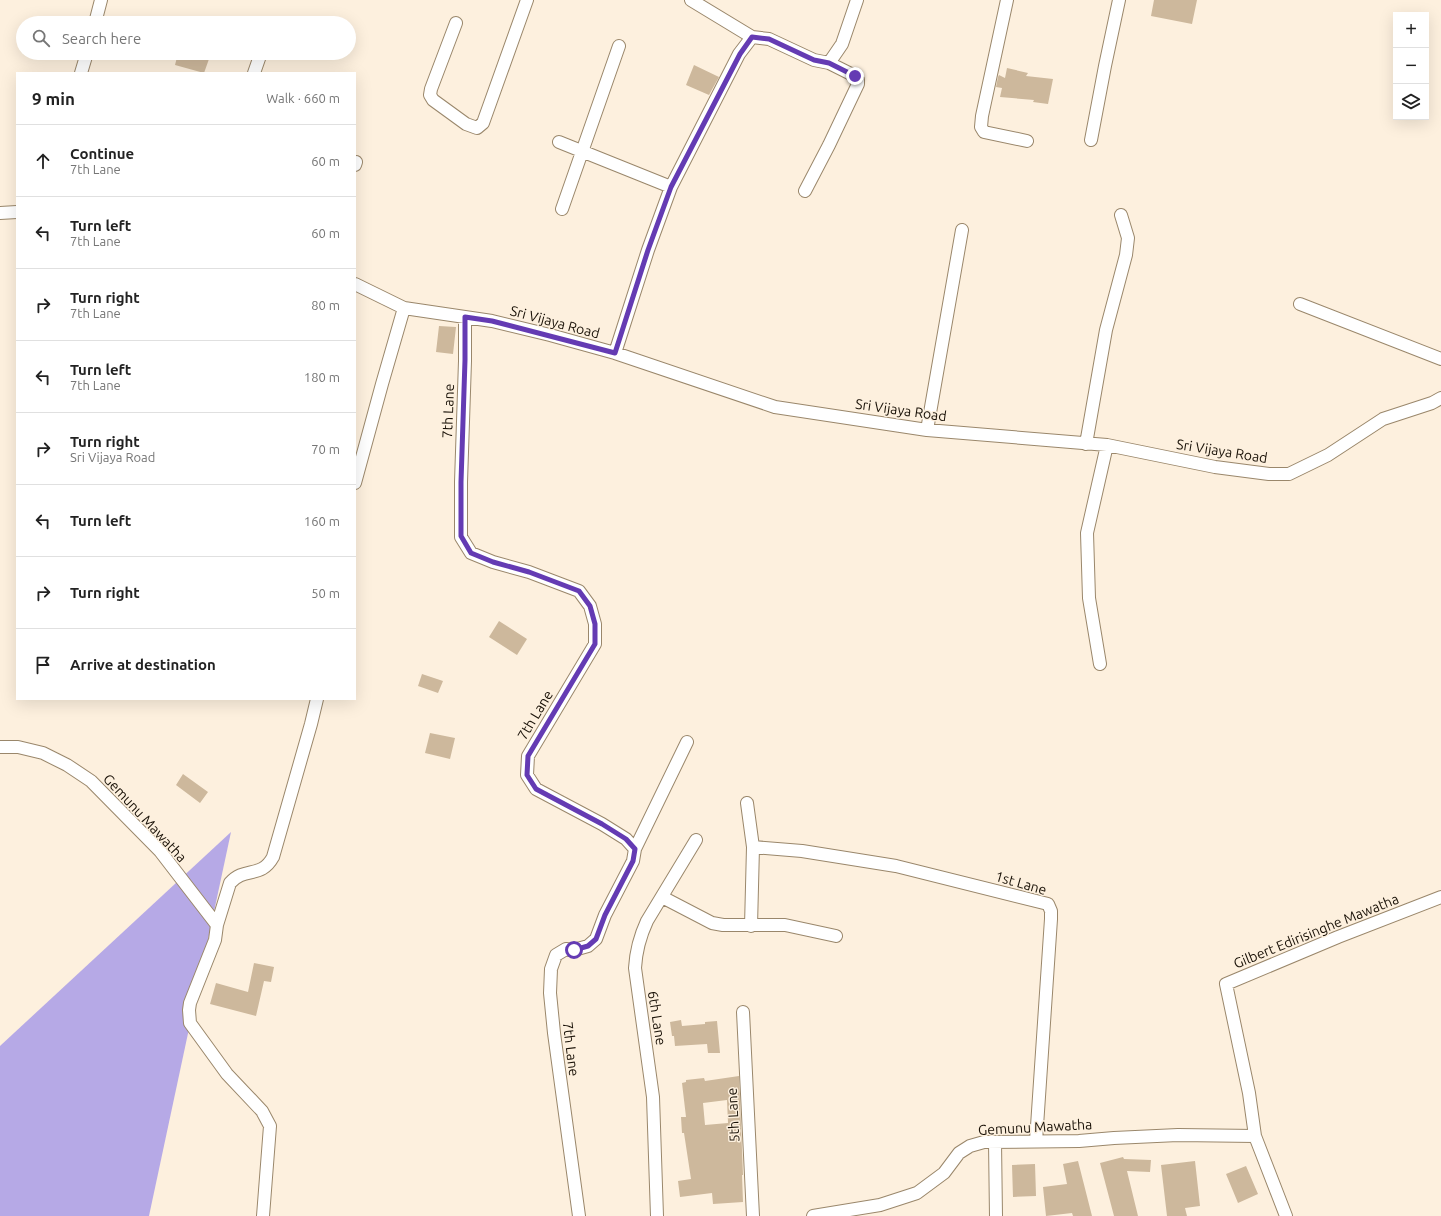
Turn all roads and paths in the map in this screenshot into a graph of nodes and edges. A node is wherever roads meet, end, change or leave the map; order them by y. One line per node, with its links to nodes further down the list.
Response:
1 (101, 0): 7 (street)
2 (527, 0): 8 (street)
3 (691, 0): 9 (street)
4 (857, 0): 13 (street)
5 (1007, 0): 17 (street)
6 (1120, 0): 16 (street)
7 (97, 16)
8 (456, 23)
9 (752, 37): 13 (street); 20 (street)
10 (619, 46): 19 (street)
11 (85, 60): 14 (street)
12 (259, 60): 15 (street)
13 (829, 63): 21 (street)
14 (81, 72)
15 (254, 72)
16 (1091, 140)
17 (1027, 141)
18 (559, 142): 19 (street)
19 (582, 151): 20 (street); 22 (street)
20 (671, 187): 31 (street)
21 (805, 190)
22 (562, 209)
23 (16, 212): 24 (street)
24 (0, 213)
25 (1121, 214): 35 (street)
26 (962, 230): 34 (street)
27 (356, 284): 29 (street, Sri Vijaya Road)
28 (1300, 304): 32 (street)
29 (404, 308): 30 (street, Sri Vijaya Road); 37 (street)
30 (465, 317): 31 (street, Sri Vijaya Road); 45 (street, 7th Lane)
31 (615, 353): 34 (street, Sri Vijaya Road)
32 (1441, 359)
33 (1441, 398): 36 (street, Sri Vijaya Road)
34 (927, 430): 35 (street, Sri Vijaya Road)
35 (1086, 444): 36 (street, Sri Vijaya Road)
36 (1107, 445): 38 (street)
37 (356, 480)
38 (1100, 664)
39 (317, 700): 48 (street)
40 (687, 742): 45 (street)
41 (0, 747): 48 (street, Gemunu Mawatha)
42 (747, 803): 44 (street)
43 (696, 840): 47 (street, 6th Lane)
44 (753, 847): 49 (street); 53 (street, 1st Lane)
45 (635, 849): 57 (street, 7th Lane)
46 (1441, 896): 52 (street, Gilbert Edirisinghe Mawatha)
47 (662, 897): 49 (street); 58 (street, 6th Lane)
48 (217, 925): 56 (street)
49 (751, 926): 50 (street)
50 (836, 936)
51 (743, 1012): 59 (street, 5th Lane)
52 (1255, 1136): 53 (street, Gemunu Mawatha); 62 (street, Gilbert Edirisinghe Mawatha)
53 (1036, 1141): 54 (street, Gemunu Mawatha)
54 (995, 1142): 55 (street, Gemunu Mawatha); 61 (street)
55 (842, 1213): 60 (street, Gemunu Mawatha)
56 (263, 1216)
57 (579, 1216)
58 (657, 1216)
59 (753, 1216)
60 (813, 1216)
61 (996, 1216)
62 (1286, 1216)

